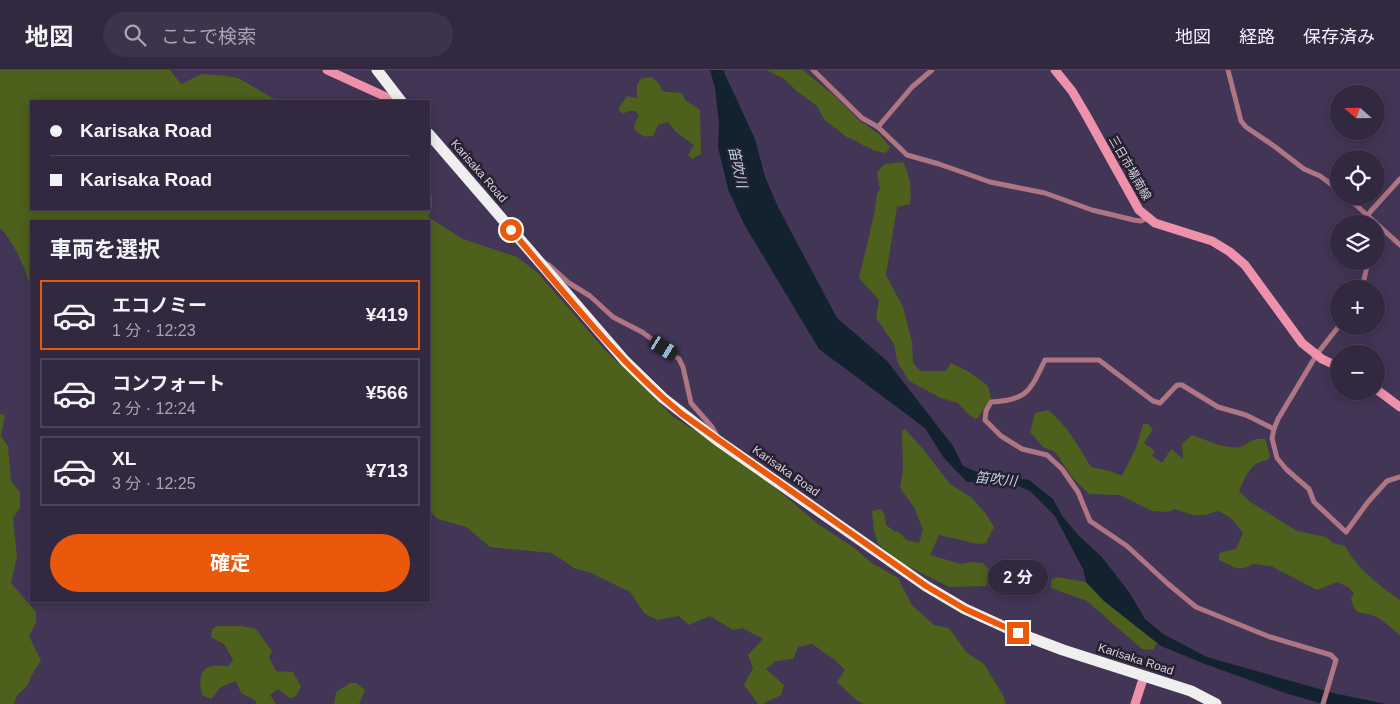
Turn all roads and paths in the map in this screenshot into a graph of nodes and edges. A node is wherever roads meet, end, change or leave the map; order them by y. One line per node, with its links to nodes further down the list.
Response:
1 (327, 70): 7 (main road)
2 (377, 70): 8 (highway)
3 (813, 70): 9 (street)
4 (932, 70): 9 (street)
5 (1055, 70): 16 (main road, 三日市場南線)
6 (1228, 70): 12 (street)
7 (393, 100)
8 (400, 100)
9 (878, 127): 16 (street)
10 (430, 135): 19 (highway, Karisaka Road)
11 (1400, 179): 15 (street)
12 (1330, 183)
13 (1356, 205): 14 (street)
14 (1367, 215)
15 (1369, 215)
16 (1148, 218): 21 (main road, 三日市場南線)
17 (1385, 231): 18 (street)
18 (1400, 245)
19 (538, 261): 26 (highway, Karisaka Road); 26 (street)
20 (1332, 335): 21 (street)
21 (1317, 354): 22 (main road, 三日市場南線); 25 (street)
22 (1330, 362)
23 (1385, 396): 24 (main road)
24 (1400, 407)
25 (1274, 430): 27 (street); 31 (street)
26 (717, 440): 28 (highway, Karisaka Road)
27 (1400, 477)
28 (1144, 676): 29 (main road); 30 (highway, Karisaka Road)
29 (1135, 704)
30 (1216, 704)
31 (1323, 704)

